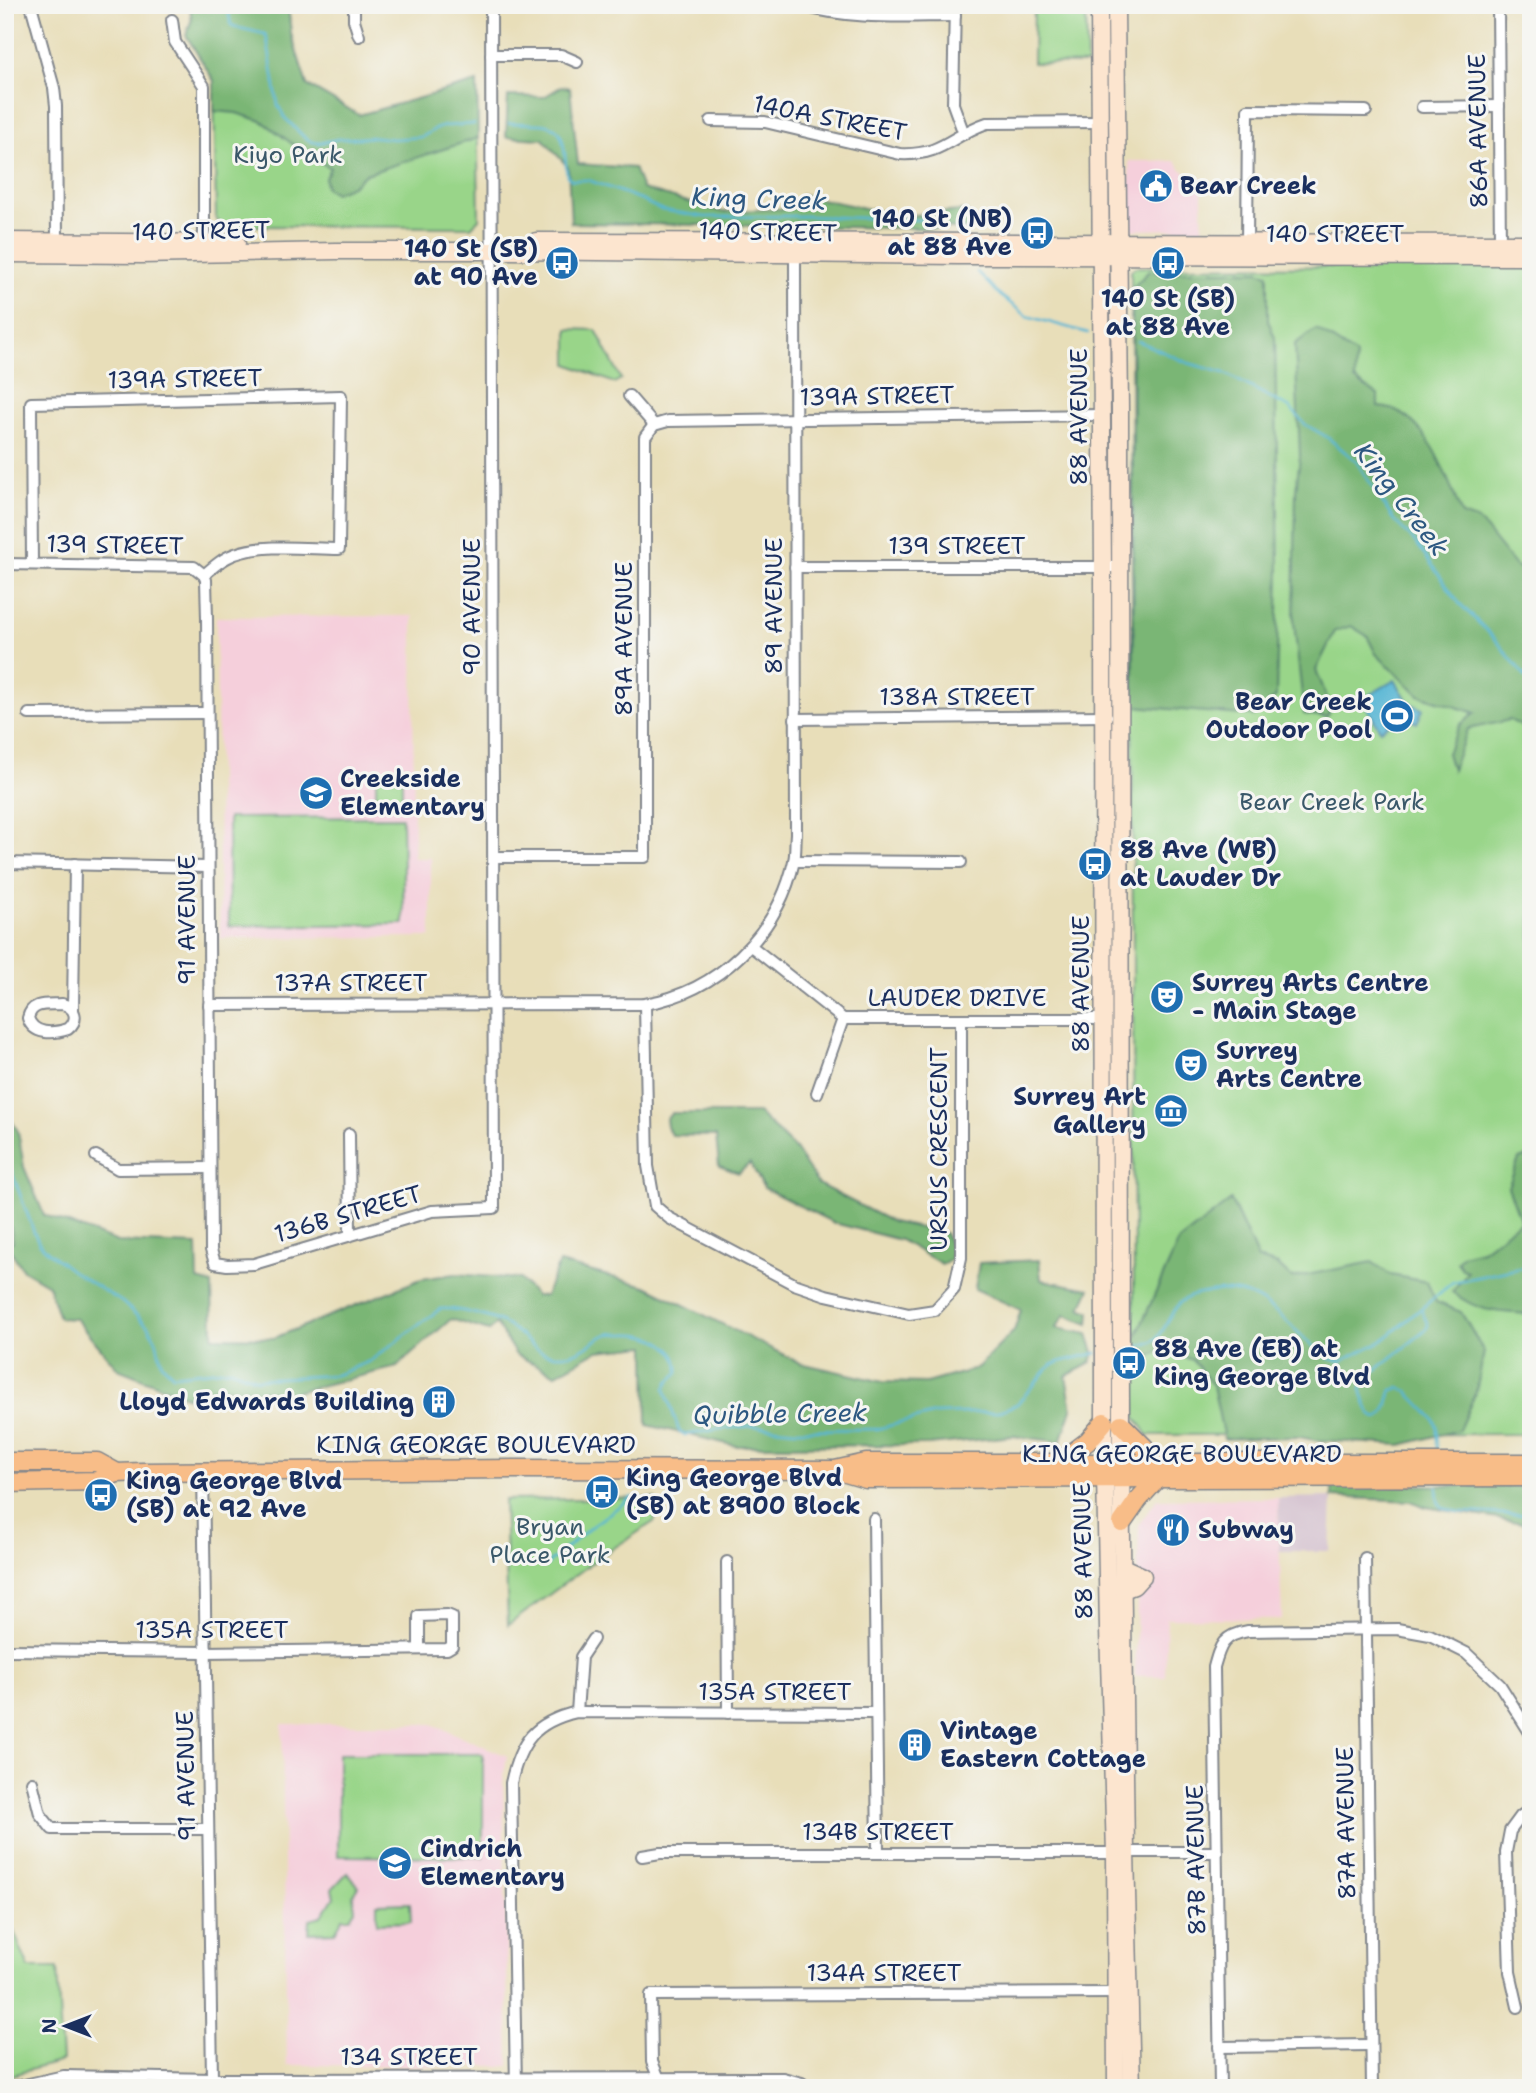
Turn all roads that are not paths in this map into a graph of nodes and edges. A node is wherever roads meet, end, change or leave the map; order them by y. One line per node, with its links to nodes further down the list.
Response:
1 (32, 5): 20 (street)
2 (354, 5): 10 (street)
3 (491, 5): 11 (street, 90 AVENUE)
4 (800, 5): 8 (street)
5 (1099, 5): 17 (main road, 88 AVENUE)
6 (1115, 5): 25 (main road, 88 AVENUE)
7 (1498, 5): 13 (street, 86A AVENUE)
8 (955, 10): 18 (street)
9 (172, 20): 21 (street)
10 (359, 36)
11 (491, 55): 12 (street); 23 (street, 90 AVENUE)
12 (577, 62)
13 (1499, 106): 14 (street); 27 (street, 86A AVENUE)
14 (1422, 107)
15 (1366, 111): 26 (street)
16 (711, 121): 18 (street, 140A STREET)
17 (1100, 122): 18 (street, 140A STREET); 24 (main road, 88 AVENUE)
18 (964, 134)
19 (5, 241): 20 (main road, 140 STREET)
20 (57, 241): 21 (main road, 140 STREET)
21 (204, 243): 23 (main road, 140 STREET); 29 (main road)
22 (1531, 243): 27 (main road, 140 STREET)
23 (491, 246): 24 (main road, 140 STREET); 29 (main road, 140 STREET); 30 (main road, 140 STREET); 46 (street, 90 AVENUE)
24 (1101, 249): 25 (main road, 140 STREET); 30 (main road, 140 STREET); 33 (main road, 88 AVENUE)
25 (1119, 249): 26 (main road, 140 STREET); 40 (main road, 88 AVENUE)
26 (1247, 250): 27 (main road, 140 STREET)
27 (1500, 250): 31 (main road, 140 STREET)
28 (5, 254): 29 (main road, 140 STREET)
29 (141, 255)
30 (795, 255): 34 (street, 89 AVENUE)
31 (1531, 257)
32 (629, 396): 35 (street)
33 (1102, 415): 34 (street, 139A STREET); 40 (main road, 88 AVENUE)
34 (795, 418): 35 (street, 139A STREET); 39 (street, 89 AVENUE)
35 (654, 425): 46 (street, 89A AVENUE)
36 (339, 549): 38 (street, 139A STREET); 41 (street, 139 STREET)
37 (5, 564): 38 (street, 139 STREET)
38 (32, 564): 41 (street, 139 STREET)
39 (795, 567): 40 (street, 139 STREET); 45 (street, 89 AVENUE)
40 (1111, 567): 44 (main road, 88 AVENUE)
41 (204, 575): 43 (street, 91 AVENUE)
42 (29, 713): 43 (street)
43 (207, 713): 51 (street, 91 AVENUE)
44 (1111, 716): 45 (street, 138A STREET); 59 (main road, 88 AVENUE); 60 (main road, 88 AVENUE)
45 (795, 719): 47 (street, 89 AVENUE)
46 (494, 857): 53 (street, 90 AVENUE)
47 (794, 861): 48 (street); 52 (street, 89 AVENUE)
48 (961, 862)
49 (5, 863): 50 (street)
50 (75, 864): 51 (street); 56 (street)
51 (208, 867): 55 (street, 91 AVENUE)
52 (751, 946): 54 (street, 89 AVENUE); 57 (street, LAUDER DRIVE)
53 (494, 1003): 54 (street, 137A STREET); 55 (street, 137A STREET); 65 (street, 90 AVENUE)
54 (645, 1004): 58 (street, URSUS CRESCENT)
55 (209, 1005): 64 (street, 91 AVENUE)
56 (73, 1010)
57 (843, 1019): 58 (street, LAUDER DRIVE); 61 (street)
58 (961, 1019): 59 (street, LAUDER DRIVE)
59 (1104, 1019): 60 (main road); 68 (main road, 88 AVENUE)
60 (1120, 1035): 68 (main road, 88 AVENUE)
61 (817, 1093)
62 (349, 1134): 66 (street)
63 (96, 1156): 64 (street)
64 (210, 1168): 67 (street, 91 AVENUE)
65 (494, 1208): 66 (street, 136B STREET)
66 (349, 1234): 67 (street, 136B STREET)
67 (215, 1263)
68 (1112, 1350): 69 (main road, 88 AVENUE)
69 (1112, 1423): 71 (main road); 74 (main road); 76 (main road, 88 AVENUE)
70 (5, 1462): 78 (main road, KING GEORGE BOULEVARD)
71 (1059, 1463): 73 (main road, KING GEORGE BOULEVARD); 76 (main road, KING GEORGE BOULEVARD)
72 (1531, 1463): 75 (main road, KING GEORGE BOULEVARD)
73 (835, 1470): 76 (main road, KING GEORGE BOULEVARD); 77 (main road, KING GEORGE BOULEVARD)
74 (1158, 1470): 75 (main road, KING GEORGE BOULEVARD); 76 (main road, KING GEORGE BOULEVARD); 82 (main road)
75 (1466, 1470): 79 (main road, KING GEORGE BOULEVARD)
76 (1113, 1471): 82 (main road, 88 AVENUE); 99 (main road, 88 AVENUE)
77 (203, 1472): 78 (main road, KING GEORGE BOULEVARD); 89 (street, 91 AVENUE)
78 (117, 1473): 80 (main road, KING GEORGE BOULEVARD)
79 (1531, 1477)
80 (5, 1483)
81 (874, 1519): 92 (street)
82 (1122, 1523): 99 (main road, 88 AVENUE)
83 (1365, 1558): 85 (street, 87A AVENUE)
84 (727, 1562): 91 (street)
85 (1365, 1629): 93 (street); 97 (street, 87B AVENUE); 103 (street, 87A AVENUE)
86 (593, 1639): 90 (street)
87 (5, 1650): 89 (street, 135A STREET)
88 (419, 1650): 89 (street, 135A STREET)
89 (205, 1652): 96 (street, 91 AVENUE)
90 (577, 1712): 91 (street, 135A STREET); 106 (street, 135A STREET)
91 (728, 1713): 92 (street, 135A STREET)
92 (876, 1713): 98 (street)
93 (1531, 1734)
94 (32, 1782): 96 (street)
95 (1531, 1809): 102 (street)
96 (208, 1829): 105 (street, 91 AVENUE)
97 (1217, 1852): 99 (street, 134B STREET); 104 (street, 87B AVENUE)
98 (878, 1853): 99 (street, 134B STREET); 100 (street, 134B STREET)
99 (1121, 1853): 101 (main road, 88 AVENUE); 111 (main road, 88 AVENUE)
100 (642, 1856)
101 (1117, 1993): 107 (street, 134A STREET); 110 (main road, 88 AVENUE)
102 (1518, 2007)
103 (1370, 2045): 104 (street); 113 (street, 87A AVENUE)
104 (1219, 2047): 112 (street, 87B AVENUE)
105 (212, 2078): 106 (street, 134 STREET); 108 (street, 134 STREET)
106 (516, 2083): 107 (street, 134 STREET)
107 (661, 2083): 109 (street, 134 STREET)
108 (11, 2088)
109 (805, 2088)
110 (1116, 2088)
111 (1132, 2088)
112 (1220, 2088)
113 (1372, 2088)

